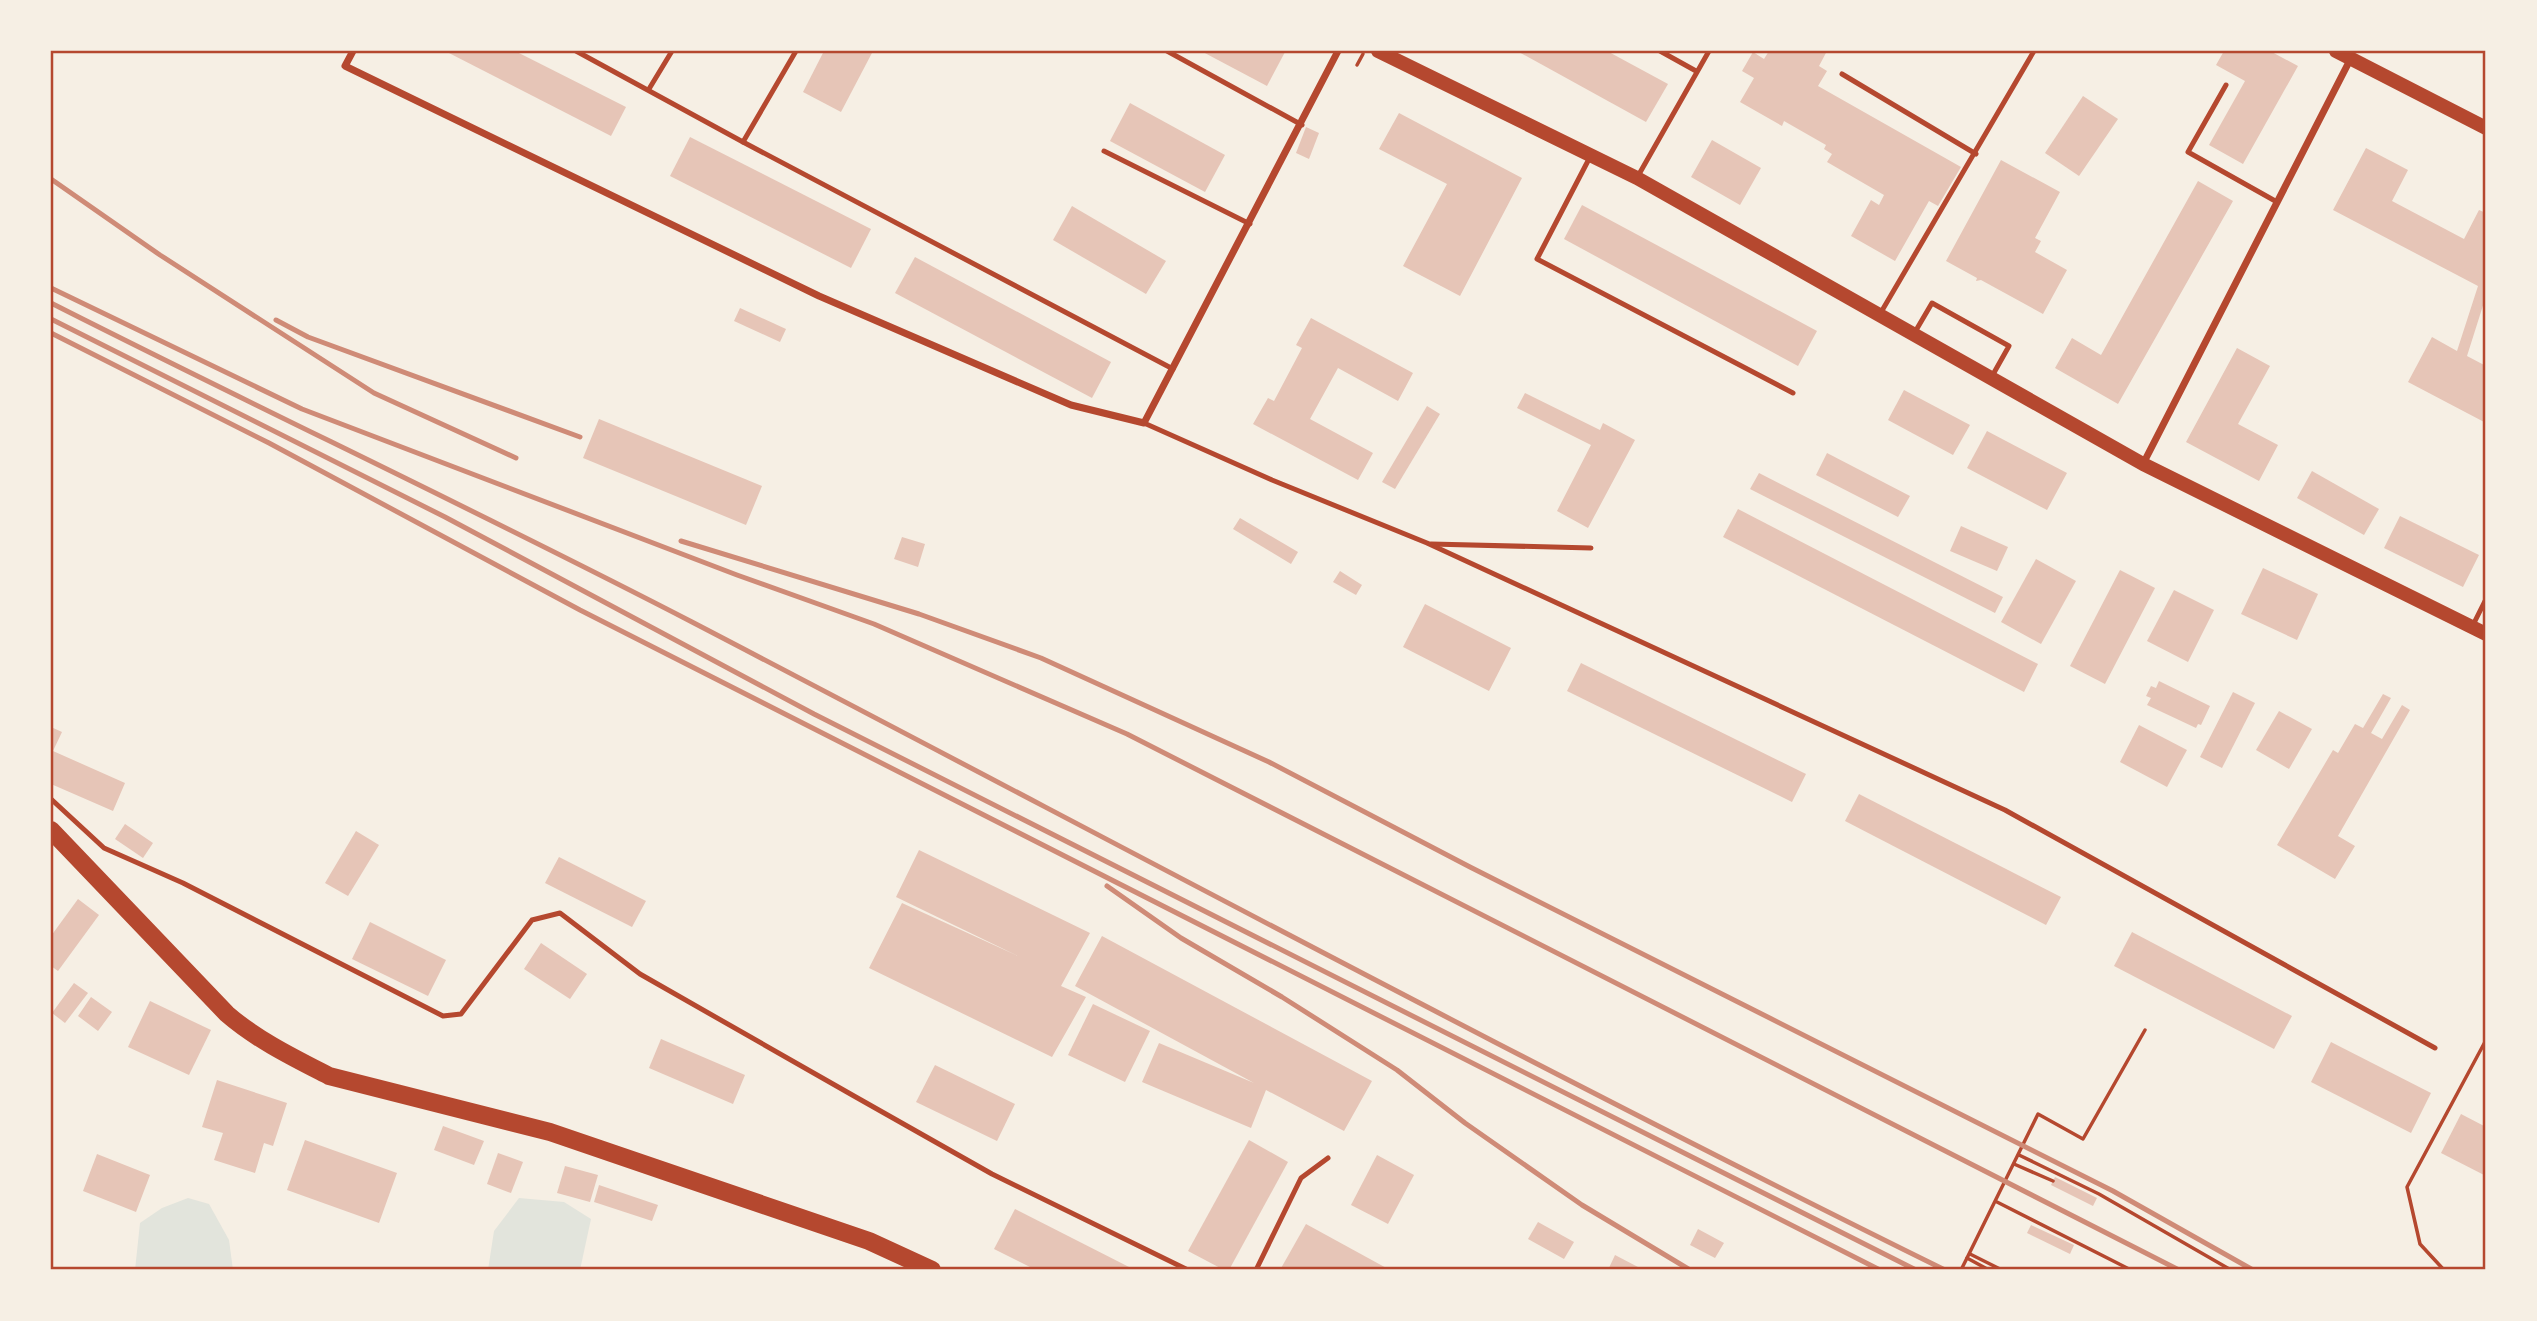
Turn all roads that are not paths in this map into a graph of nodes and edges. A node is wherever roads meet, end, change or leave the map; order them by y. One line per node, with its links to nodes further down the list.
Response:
1 (353, 51): 31 (street)
2 (576, 51): 16 (lane)
3 (670, 51): 16 (lane)
4 (796, 51): 19 (lane)
5 (1167, 51): 17 (lane)
6 (1338, 51): 17 (street)
7 (1378, 51): 22 (main road)
8 (1660, 51): 13 (lane)
9 (1709, 51): 13 (lane)
10 (2034, 51): 21 (lane)
11 (2336, 51): 12 (main road)
12 (2351, 58): 18 (main road); 24 (street)
13 (1696, 71): 23 (lane)
14 (1842, 74): 21 (lane)
15 (2225, 85): 24 (lane)
16 (649, 89): 19 (lane)
17 (1302, 125): 25 (street)
18 (2486, 128)
19 (743, 142): 28 (lane)
20 (1104, 151): 25 (lane)
21 (1976, 154): 26 (lane)
22 (1592, 155): 23 (main road); 30 (lane)
23 (1637, 178): 26 (main road)
24 (2277, 202): 32 (street)
25 (1250, 224): 28 (street)
26 (1879, 316): 27 (main road)
27 (1913, 335): 29 (main road); 29 (lane)
28 (1173, 369): 31 (street)
29 (1991, 379): 32 (main road)
30 (1793, 393)
31 (1144, 423): 33 (lane)
32 (2143, 464): 36 (main road)
33 (1427, 544): 34 (lane); 40 (lane)
34 (1591, 548)
35 (2486, 599): 36 (lane)
36 (2472, 627): 37 (main road)
37 (2486, 634)
38 (51, 799): 43 (lane)
39 (51, 830): 42 (main road)
40 (2435, 1048)
41 (1328, 1158): 44 (lane)
42 (932, 1270)
43 (1188, 1270)
44 (1256, 1270)

